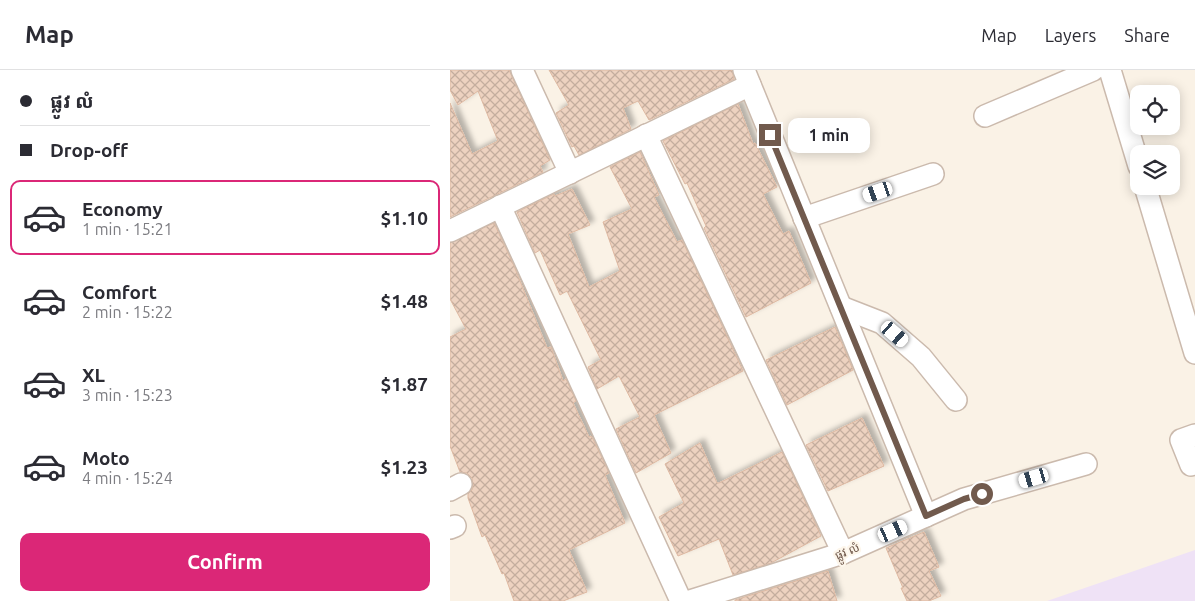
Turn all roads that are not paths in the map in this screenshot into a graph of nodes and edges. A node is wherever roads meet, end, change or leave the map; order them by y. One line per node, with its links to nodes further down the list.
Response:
1 (522, 70): 8 (street)
2 (1093, 70): 5 (street)
3 (1110, 70): 7 (street)
4 (747, 78): 6 (street); 12 (street)
5 (985, 116)
6 (646, 136): 8 (street); 21 (street)
7 (1133, 145)
8 (570, 172): 11 (street)
9 (933, 174): 12 (street)
10 (1148, 195): 15 (street)
11 (500, 206): 13 (street); 22 (street)
12 (804, 218): 14 (street)
13 (450, 231)
14 (841, 307): 16 (street); 20 (street)
15 (1195, 353)
16 (956, 400)
17 (1195, 435): 19 (street)
18 (1086, 464): 20 (street, ផ្លូវ លំ)
19 (1191, 465)
20 (926, 516): 21 (street, ផ្លូវ លំ)
21 (843, 554): 23 (street, ផ្លូវ លំ)
22 (681, 601)
23 (690, 601)

